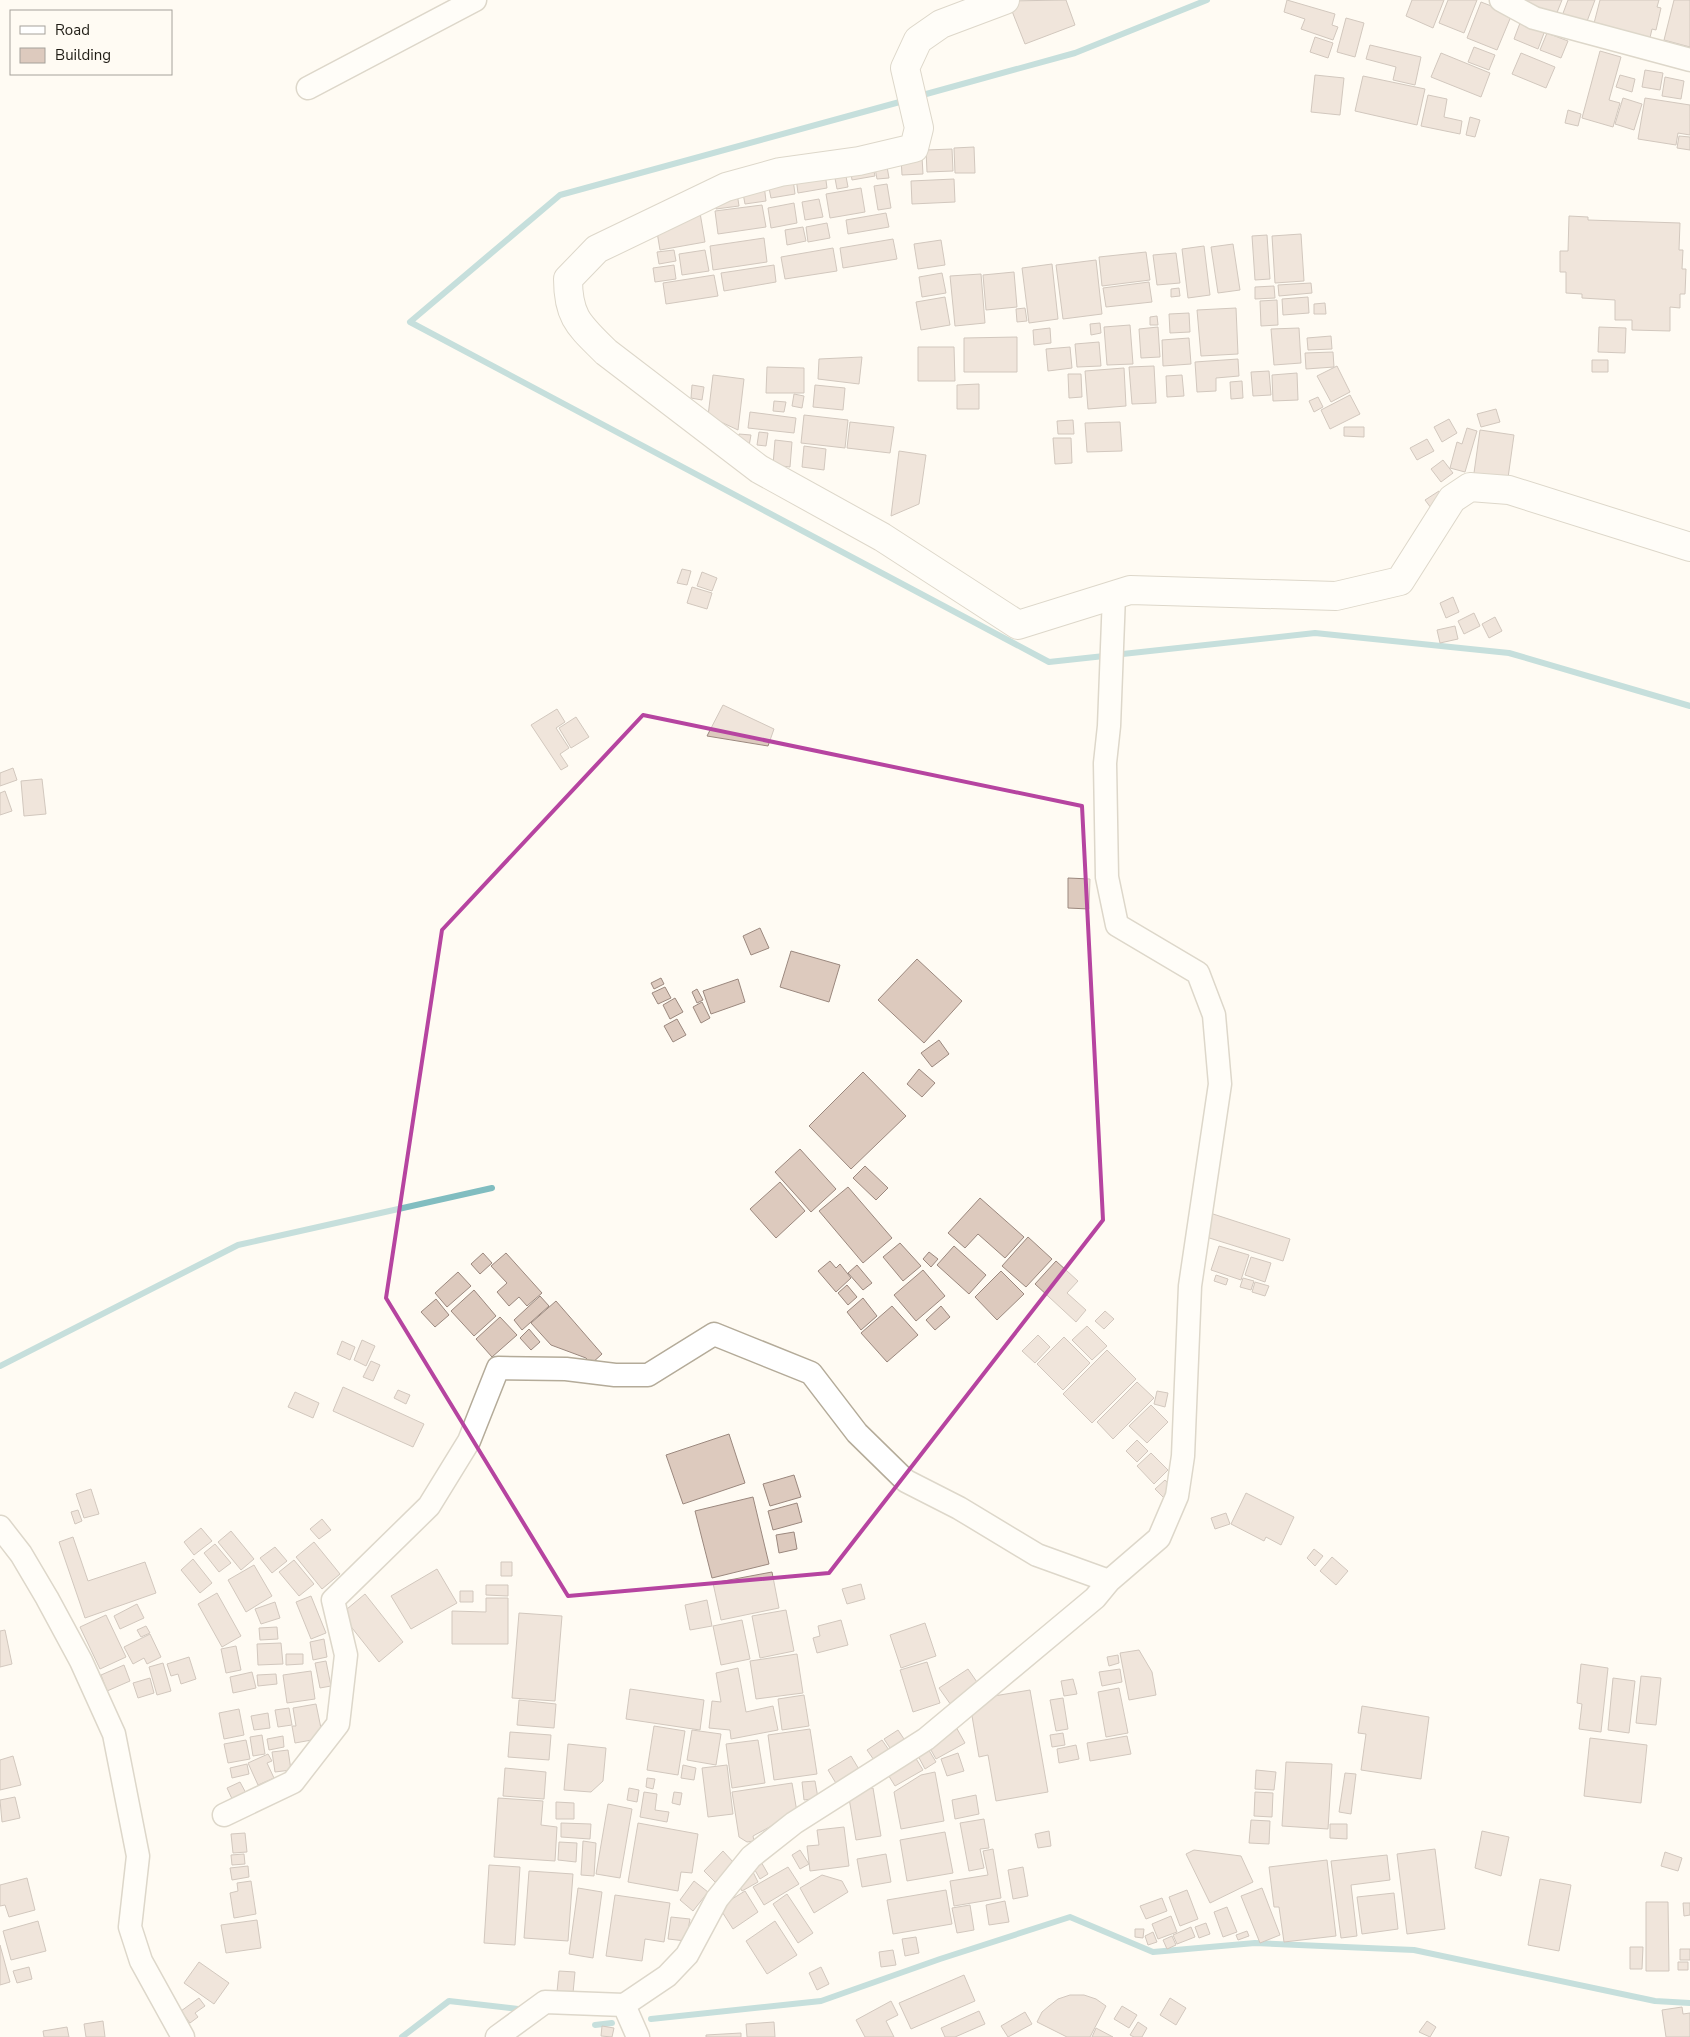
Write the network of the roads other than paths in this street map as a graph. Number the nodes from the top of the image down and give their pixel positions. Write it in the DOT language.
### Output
graph roads {
  1 [pos="475,0"];
  2 [pos="1005,0"];
  3 [pos="1501,0"];
  4 [pos="1690,60"];
  5 [pos="308,88"];
  6 [pos="1690,547"];
  7 [pos="1114,595"];
  8 [pos="0,1527"];
  9 [pos="1109,1581"];
  10 [pos="224,1815"];
  11 [pos="624,2005"];
  12 [pos="183,2037"];
  13 [pos="497,2037"];
  14 [pos="638,2037"];
  1 -- 5 [label="street"];
  2 -- 7 [label="street"];
  3 -- 4 [label="street"];
  6 -- 7 [label="street"];
  7 -- 9 [label="street"];
  8 -- 12 [label="street"];
  9 -- 10 [label="street"];
  9 -- 11 [label="street"];
  11 -- 13 [label="street"];
  11 -- 14 [label="street"];
}
